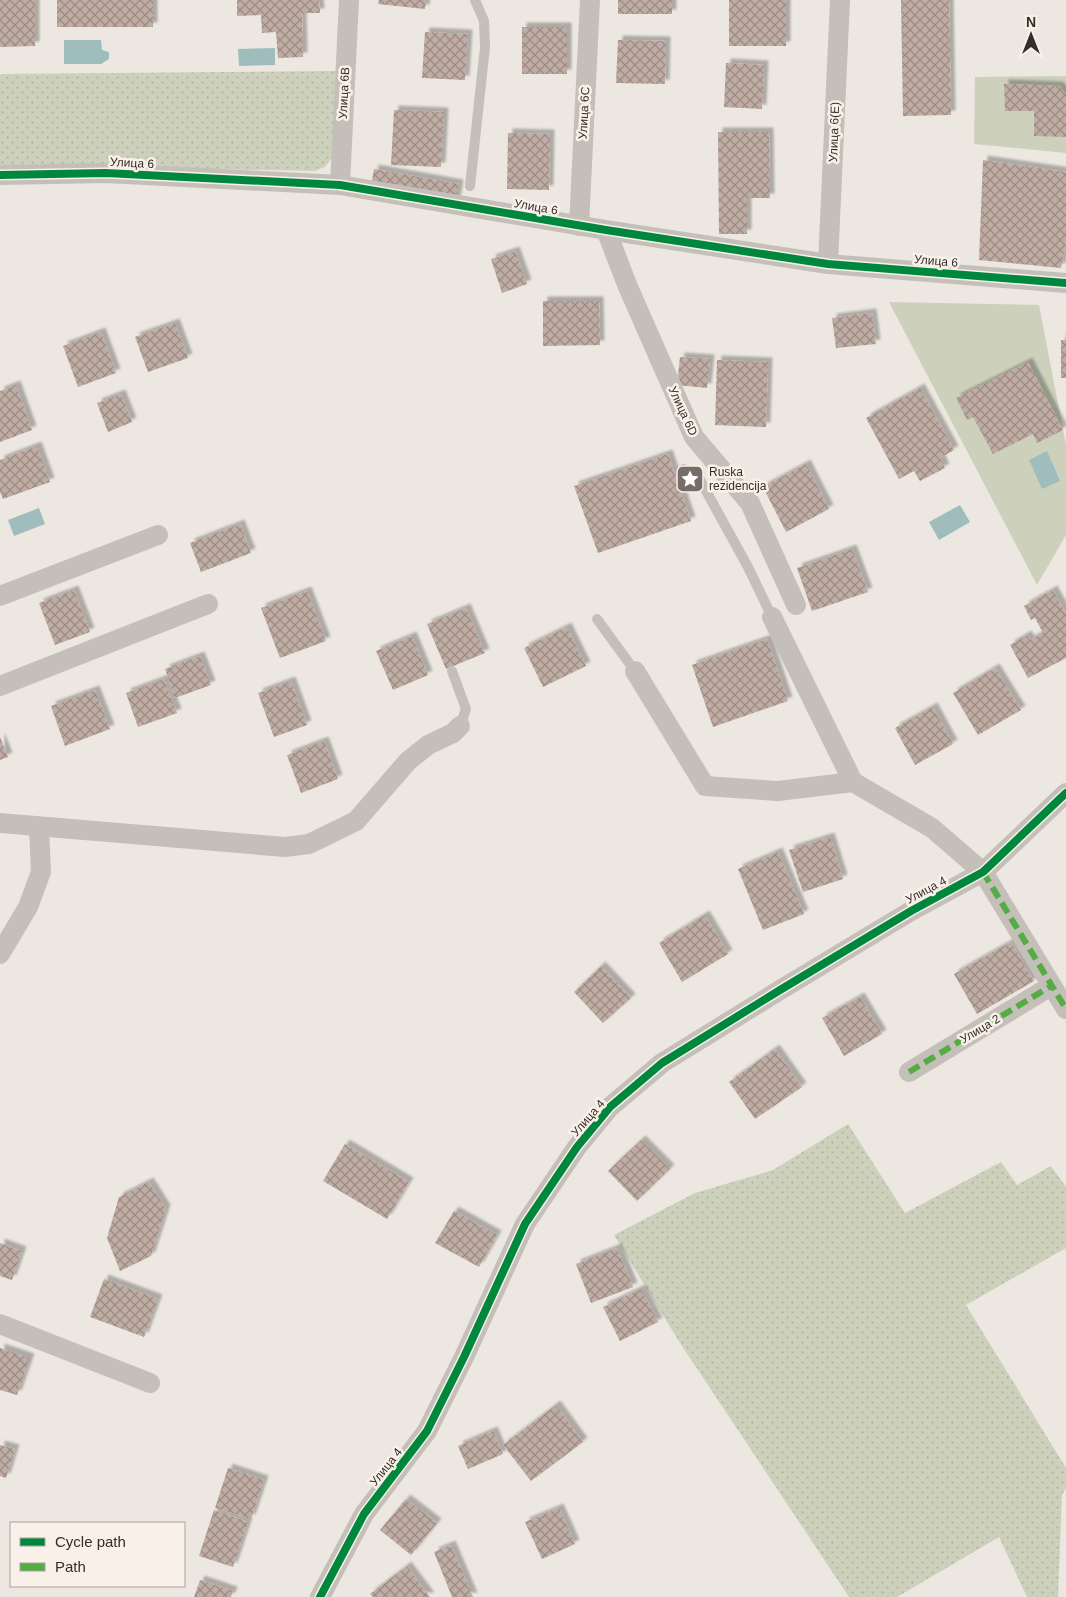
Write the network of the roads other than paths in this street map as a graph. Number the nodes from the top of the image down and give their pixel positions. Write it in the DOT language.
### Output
graph roads {
  1 [pos="349,0"];
  2 [pos="475,0"];
  3 [pos="590,0"];
  4 [pos="840,0"];
  5 [pos="0,175"];
  6 [pos="340,185"];
  7 [pos="470,186"];
  8 [pos="579,226"];
  9 [pos="606,230"];
  10 [pos="828,264"];
  11 [pos="1066,283"];
  12 [pos="684,469"];
  13 [pos="158,535"];
  14 [pos="0,596"];
  15 [pos="208,604"];
  16 [pos="796,605"];
  17 [pos="772,617"];
  18 [pos="597,619"];
  19 [pos="635,671"];
  20 [pos="452,672"];
  21 [pos="0,686"];
  22 [pos="460,726"];
  23 [pos="853,782"];
  24 [pos="1066,793"];
  25 [pos="0,824"];
  26 [pos="39,827"];
  27 [pos="983,872"];
  28 [pos="0,954"];
  29 [pos="1052,986"];
  30 [pos="1066,1010"];
  31 [pos="909,1072"];
  32 [pos="0,1324"];
  33 [pos="150,1383"];
  34 [pos="320,1597"];
  1 -- 6 [label="street, Улица 6B"];
  2 -- 7 [label="lane"];
  3 -- 8 [label="street, Улица 6C"];
  4 -- 10 [label="street, Улица 6(E)"];
  5 -- 6 [label="street, Улица 6"];
  6 -- 8 [label="street, Улица 6"];
  8 -- 9 [label="street, Улица 6"];
  9 -- 10 [label="street, Улица 6"];
  9 -- 16 [label="street, Улица 6D"];
  10 -- 11 [label="street, Улица 6"];
  12 -- 17 [label="lane"];
  13 -- 14 [label="street"];
  15 -- 21 [label="street"];
  17 -- 23 [label="street"];
  18 -- 19 [label="lane"];
  19 -- 23 [label="street"];
  20 -- 22 [label="lane"];
  22 -- 26 [label="street"];
  23 -- 27 [label="street"];
  24 -- 27 [label="street, Улица 4"];
  25 -- 26 [label="street"];
  26 -- 28 [label="street"];
  27 -- 29 [label="street"];
  27 -- 34 [label="street, Улица 4"];
  29 -- 30 [label="street"];
  29 -- 31 [label="street, Улица 2"];
  32 -- 33 [label="street"];
}
